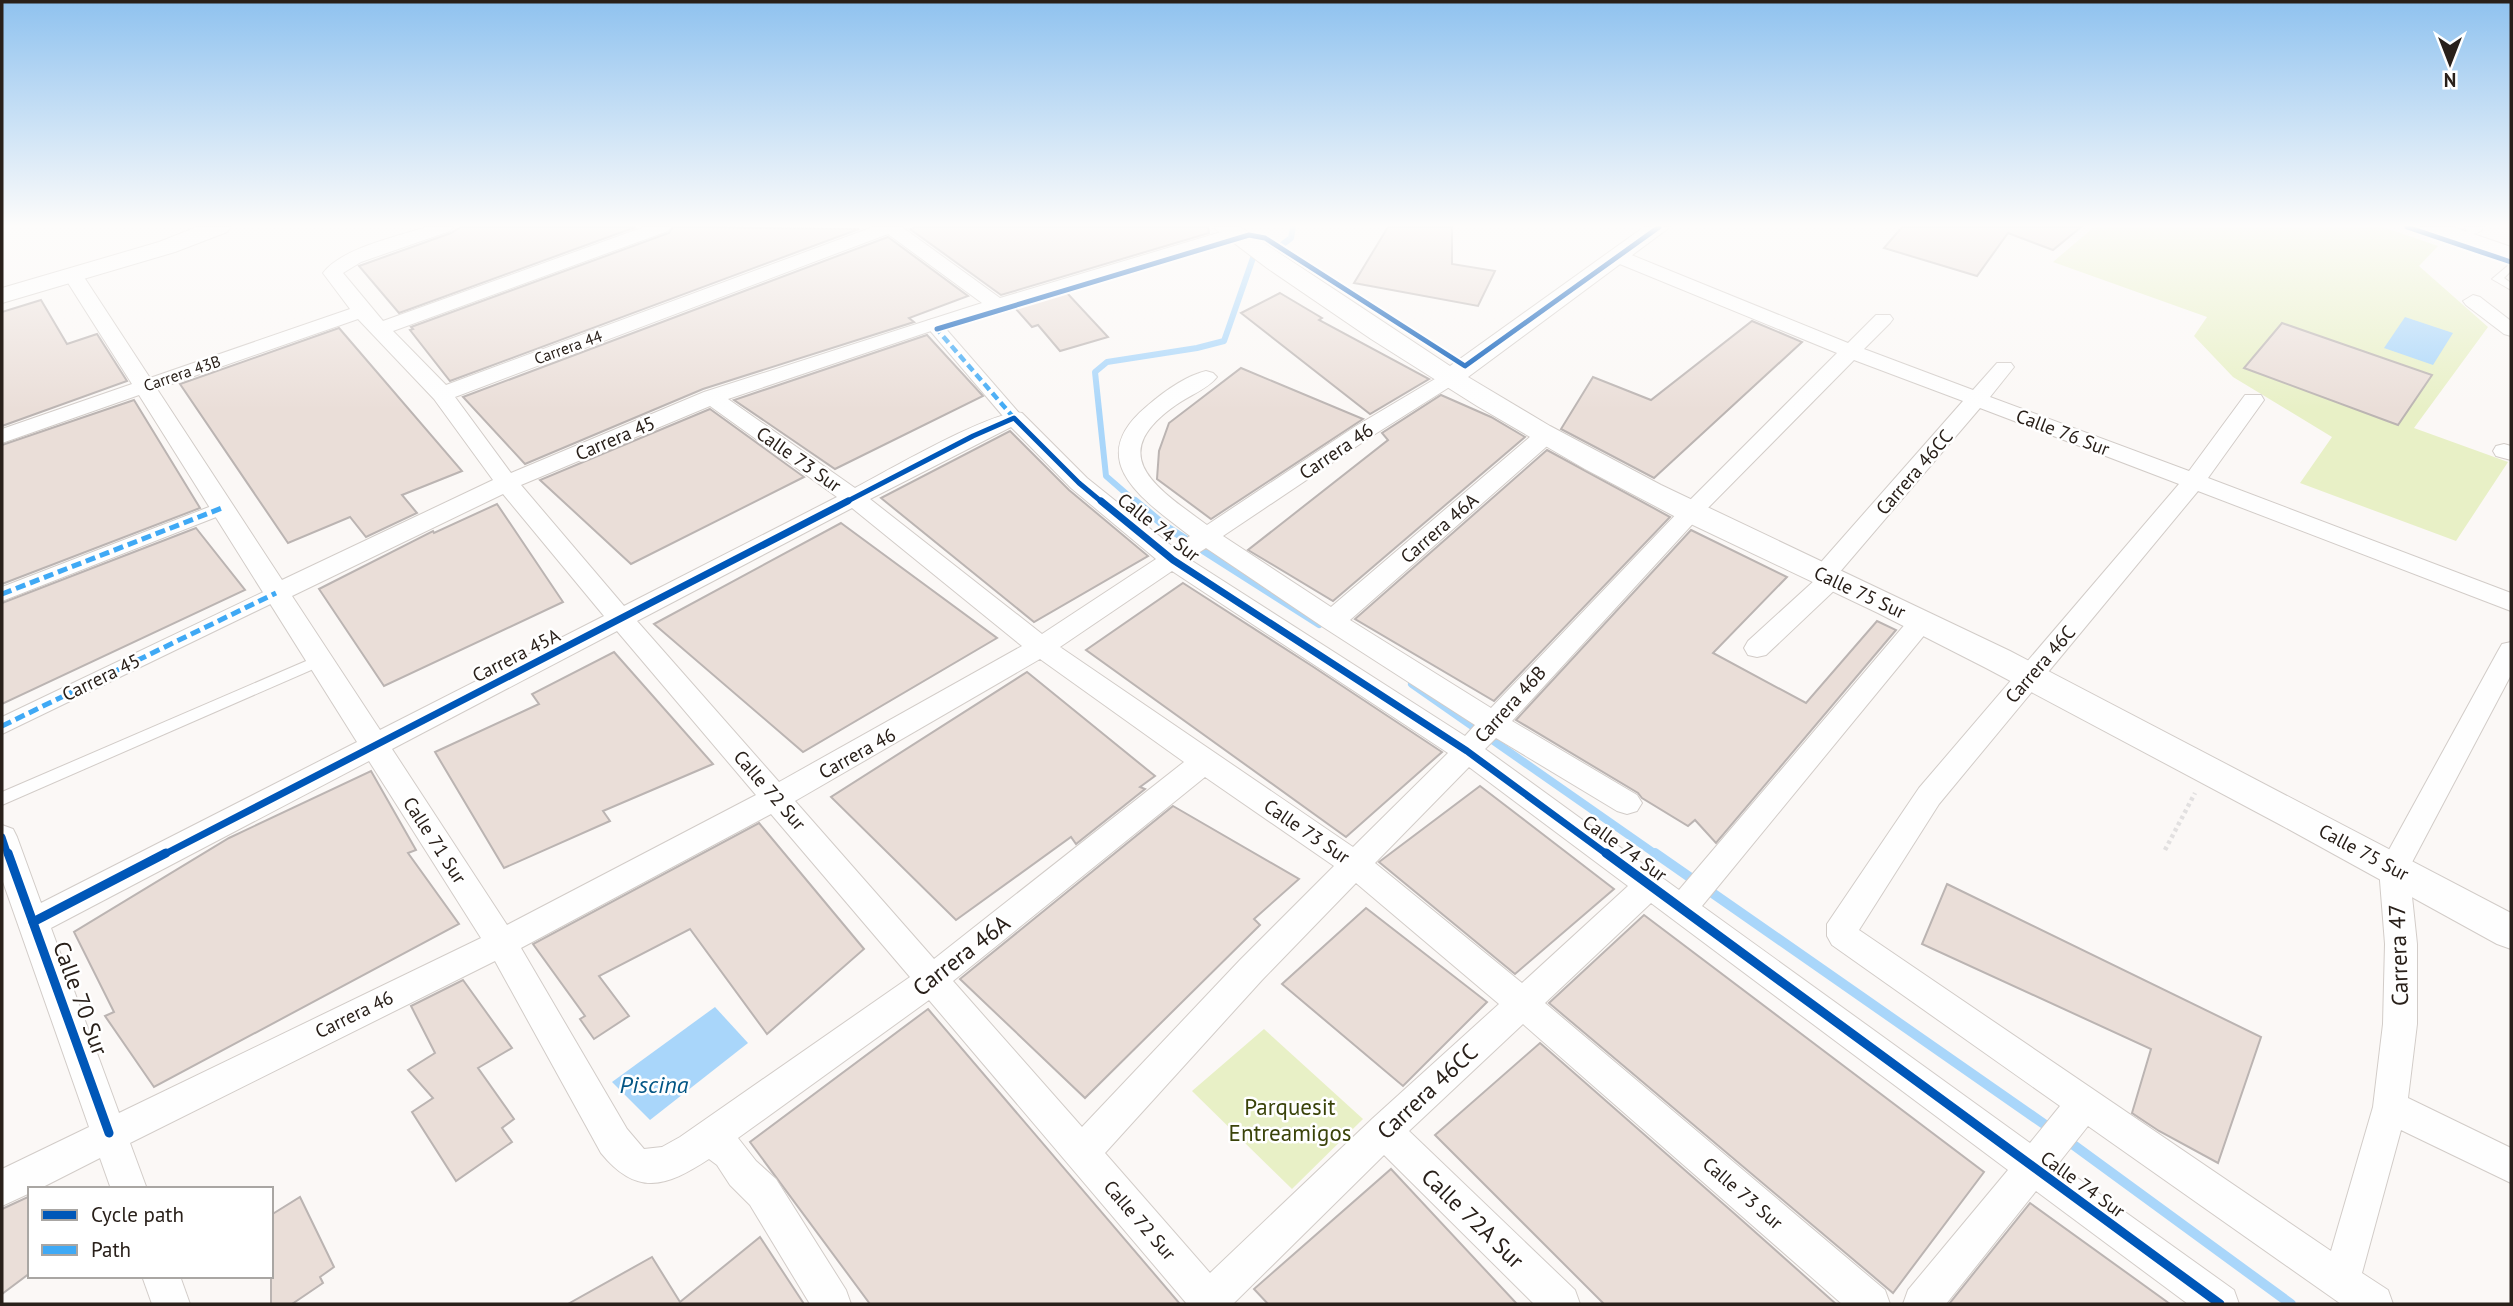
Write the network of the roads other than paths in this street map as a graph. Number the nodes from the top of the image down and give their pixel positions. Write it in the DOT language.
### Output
graph roads {
  1 [pos="29,288"];
  2 [pos="81,288"];
  3 [pos="344,288"];
  4 [pos="493,288"];
  5 [pos="727,288"];
  6 [pos="975,288"];
  7 [pos="1053,288"];
  8 [pos="1315,288"];
  9 [pos="1573,288"];
  10 [pos="1695,288"];
  11 [pos="2,296"];
  12 [pos="2473,301"];
  13 [pos="998,305"];
  14 [pos="362,311"];
  15 [pos="1882,318"];
  16 [pos="933,324"];
  17 [pos="379,329"];
  18 [pos="2511,330"];
  19 [pos="1850,351"];
  20 [pos="2004,368"];
  21 [pos="1206,377"];
  22 [pos="1452,377"];
  23 [pos="144,386"];
  24 [pos="442,394"];
  25 [pos="712,397"];
  26 [pos="1978,400"];
  27 [pos="2253,400"];
  28 [pos="1014,418"];
  29 [pos="1546,435"];
  30 [pos="2,436"];
  31 [pos="2194,481"];
  32 [pos="507,483"];
  33 [pos="854,498"];
  34 [pos="222,508"];
  35 [pos="1691,512"];
  36 [pos="1192,548"];
  37 [pos="1827,577"];
  38 [pos="276,593"];
  39 [pos="2,594"];
  40 [pos="2511,602"];
  41 [pos="620,618"];
  42 [pos="1332,621"];
  43 [pos="1922,621"];
  44 [pos="1041,647"];
  45 [pos="1757,648"];
  46 [pos="2511,651"];
  47 [pos="320,660"];
  48 [pos="2030,678"];
  49 [pos="2,726"];
  50 [pos="1480,737"];
  51 [pos="374,746"];
  52 [pos="1204,762"];
  53 [pos="777,797"];
  54 [pos="2,799"];
  55 [pos="1627,803"];
  56 [pos="2,838"];
  57 [pos="1355,864"];
  58 [pos="2394,867"];
  59 [pos="1649,886"];
  60 [pos="1688,901"];
  61 [pos="33,922"];
  62 [pos="2511,932"];
  63 [pos="501,943"];
  64 [pos="932,979"];
  65 [pos="1522,1003"];
  66 [pos="2390,1107"];
  67 [pos="2079,1110"];
  68 [pos="1384,1131"];
  69 [pos="109,1133"];
  70 [pos="709,1138"];
  71 [pos="1082,1153"];
  72 [pos="2041,1157"];
  73 [pos="2511,1166"];
  74 [pos="128,1187"];
  75 [pos="2,1188"];
  76 [pos="162,1278"];
  77 [pos="2341,1281"];
  78 [pos="1211,1303"];
  79 [pos="171,1304"];
  80 [pos="832,1304"];
  81 [pos="1561,1304"];
  82 [pos="1871,1304"];
  83 [pos="1922,1304"];
  84 [pos="2220,1304"];
  85 [pos="2374,1304"];
  1 -- 11 [label="street"];
  2 -- 23 [label="street, Calle 71 Sur"];
  3 -- 14 [label="street, Calle 72 Sur"];
  4 -- 17 [label="street"];
  5 -- 24 [label="street, Carrera 44"];
  6 -- 13 [label="street"];
  7 -- 13 [label="street, Carrera 45"];
  8 -- 22 [label="street, Calle 75 Sur"];
  9 -- 22 [label="street, Carrera 46"];
  10 -- 19 [label="street, Calle 76 Sur"];
  12 -- 18 [label="street"];
  13 -- 16 [label="street, Carrera 45"];
  14 -- 17 [label="street, Calle 72 Sur"];
  14 -- 23 [label="street, Carrera 43B"];
  15 -- 19 [label="street, Carrera 46B"];
  16 -- 25 [label="street, Carrera 45"];
  16 -- 28 [label="street, Calle 74 Sur"];
  17 -- 24 [label="street, Calle 72 Sur"];
  19 -- 26 [label="street, Calle 76 Sur"];
  19 -- 35 [label="street, Carrera 46B"];
  20 -- 26 [label="street, Carrera 46CC"];
  21 -- 36 [label="street, Calle 74 Sur"];
  22 -- 29 [label="street, Calle 75 Sur"];
  22 -- 36 [label="street, Carrera 46"];
  23 -- 30 [label="street, Carrera 43B"];
  23 -- 34 [label="street, Calle 71 Sur"];
  24 -- 32 [label="street, Calle 72 Sur"];
  25 -- 32 [label="street, Carrera 45"];
  25 -- 33 [label="street, Calle 73 Sur"];
  26 -- 31 [label="street, Calle 76 Sur"];
  26 -- 37 [label="street, Carrera 46CC"];
  27 -- 31 [label="street, Carrera 46C"];
  28 -- 33 [label="street, Carrera 45A"];
  28 -- 36 [label="street, Calle 74 Sur"];
  29 -- 35 [label="street, Calle 75 Sur"];
  29 -- 42 [label="street, Carrera 46A"];
  31 -- 40 [label="street, Calle 76 Sur"];
  31 -- 48 [label="street, Carrera 46C"];
  32 -- 38 [label="street, Carrera 45"];
  32 -- 41 [label="street, Calle 72 Sur"];
  33 -- 41 [label="street, Carrera 45A"];
  33 -- 44 [label="street, Calle 73 Sur"];
  34 -- 38 [label="street, Calle 71 Sur"];
  34 -- 39 [label="street"];
  35 -- 37 [label="street, Calle 75 Sur"];
  35 -- 50 [label="street, Carrera 46B"];
  36 -- 42 [label="street, Calle 74 Sur"];
  36 -- 44 [label="street, Carrera 46"];
  36 -- 50 [label="street, Calle 74 Sur"];
  37 -- 43 [label="street, Calle 75 Sur"];
  37 -- 45 [label="street, Carrera 46CC"];
  38 -- 47 [label="street, Calle 71 Sur"];
  38 -- 49 [label="street, Carrera 45"];
  41 -- 51 [label="street, Carrera 45A"];
  41 -- 53 [label="street, Calle 72 Sur"];
  42 -- 50 [label="street, Calle 74 Sur"];
  43 -- 48 [label="street, Calle 75 Sur"];
  43 -- 60 [label="street"];
  44 -- 52 [label="street, Calle 73 Sur"];
  44 -- 53 [label="street, Carrera 46"];
  46 -- 58 [label="street"];
  47 -- 51 [label="street, Calle 71 Sur"];
  47 -- 54 [label="lane"];
  48 -- 58 [label="street, Calle 75 Sur"];
  48 -- 67 [label="street, Carrera 46C"];
  50 -- 55 [label="street, Calle 74 Sur"];
  50 -- 57 [label="street, Carrera 46B"];
  50 -- 59 [label="street, Calle 74 Sur"];
  51 -- 61 [label="street, Carrera 45A"];
  51 -- 63 [label="street, Calle 71 Sur"];
  52 -- 57 [label="street, Calle 73 Sur"];
  52 -- 64 [label="street, Carrera 46A"];
  53 -- 63 [label="street, Carrera 46"];
  53 -- 64 [label="street, Calle 72 Sur"];
  56 -- 61 [label="street, Calle 70 Sur"];
  57 -- 65 [label="street, Calle 73 Sur"];
  57 -- 71 [label="street, Carrera 46B"];
  58 -- 62 [label="street, Calle 75 Sur"];
  58 -- 66 [label="street, Carrera 47"];
  59 -- 60 [label="street, Calle 74 Sur"];
  59 -- 65 [label="street, Carrera 46CC"];
  60 -- 72 [label="street, Calle 74 Sur"];
  61 -- 69 [label="street, Calle 70 Sur"];
  63 -- 69 [label="street, Carrera 46"];
  63 -- 70 [label="street, Calle 71 Sur"];
  64 -- 70 [label="street, Carrera 46A"];
  64 -- 71 [label="street, Calle 72 Sur"];
  65 -- 68 [label="street, Carrera 46CC"];
  65 -- 82 [label="street, Calle 73 Sur"];
  66 -- 73 [label="street"];
  66 -- 77 [label="street, Carrera 47"];
  67 -- 72 [label="street"];
  67 -- 77 [label="street"];
  68 -- 78 [label="street, Carrera 46CC"];
  68 -- 81 [label="street, Calle 72A Sur"];
  69 -- 74 [label="street, Calle 70 Sur"];
  69 -- 75 [label="street, Carrera 46"];
  70 -- 80 [label="street"];
  71 -- 78 [label="street, Calle 72 Sur"];
  72 -- 83 [label="street"];
  72 -- 84 [label="street, Calle 74 Sur"];
  76 -- 79 [label="street"];
  77 -- 85 [label="street"];
}
